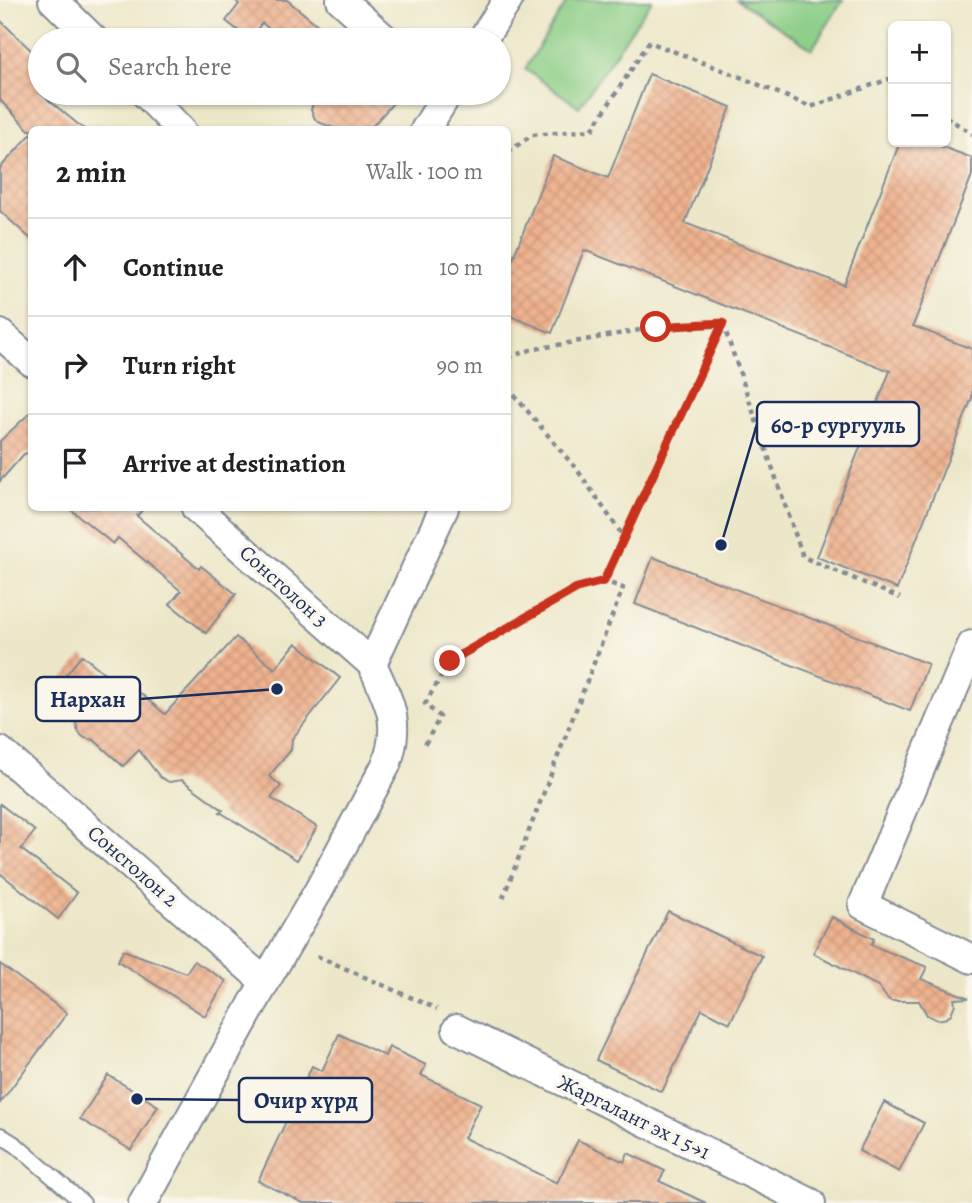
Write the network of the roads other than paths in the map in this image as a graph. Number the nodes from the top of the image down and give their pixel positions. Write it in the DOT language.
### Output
graph roads {
  1 [pos="53,0"];
  2 [pos="341,0"];
  3 [pos="508,0"];
  4 [pos="82,28"];
  5 [pos="372,28"];
  6 [pos="490,28"];
  7 [pos="157,105"];
  8 [pos="440,105"];
  9 [pos="177,126"];
  10 [pos="427,126"];
  11 [pos="0,334"];
  12 [pos="28,358"];
  13 [pos="199,511"];
  14 [pos="443,511"];
  15 [pos="972,645"];
  16 [pos="372,664"];
  17 [pos="0,751"];
  18 [pos="972,959"];
  19 [pos="265,982"];
  20 [pos="452,1021"];
  21 [pos="0,1135"];
  22 [pos="83,1203"];
  23 [pos="143,1203"];
  24 [pos="811,1203"];
  1 -- 4 [label="street"];
  2 -- 5 [label="street"];
  3 -- 6 [label="street"];
  7 -- 9 [label="street"];
  8 -- 10 [label="street"];
  11 -- 12 [label="street"];
  13 -- 16 [label="street, Сонсголон 3"];
  14 -- 16 [label="street"];
  15 -- 18 [label="street"];
  16 -- 19 [label="street"];
  17 -- 19 [label="street, Сонсголон 2"];
  19 -- 23 [label="street"];
  20 -- 24 [label="street, Жаргалант эх 1 5→1"];
  21 -- 22 [label="lane"];
}
